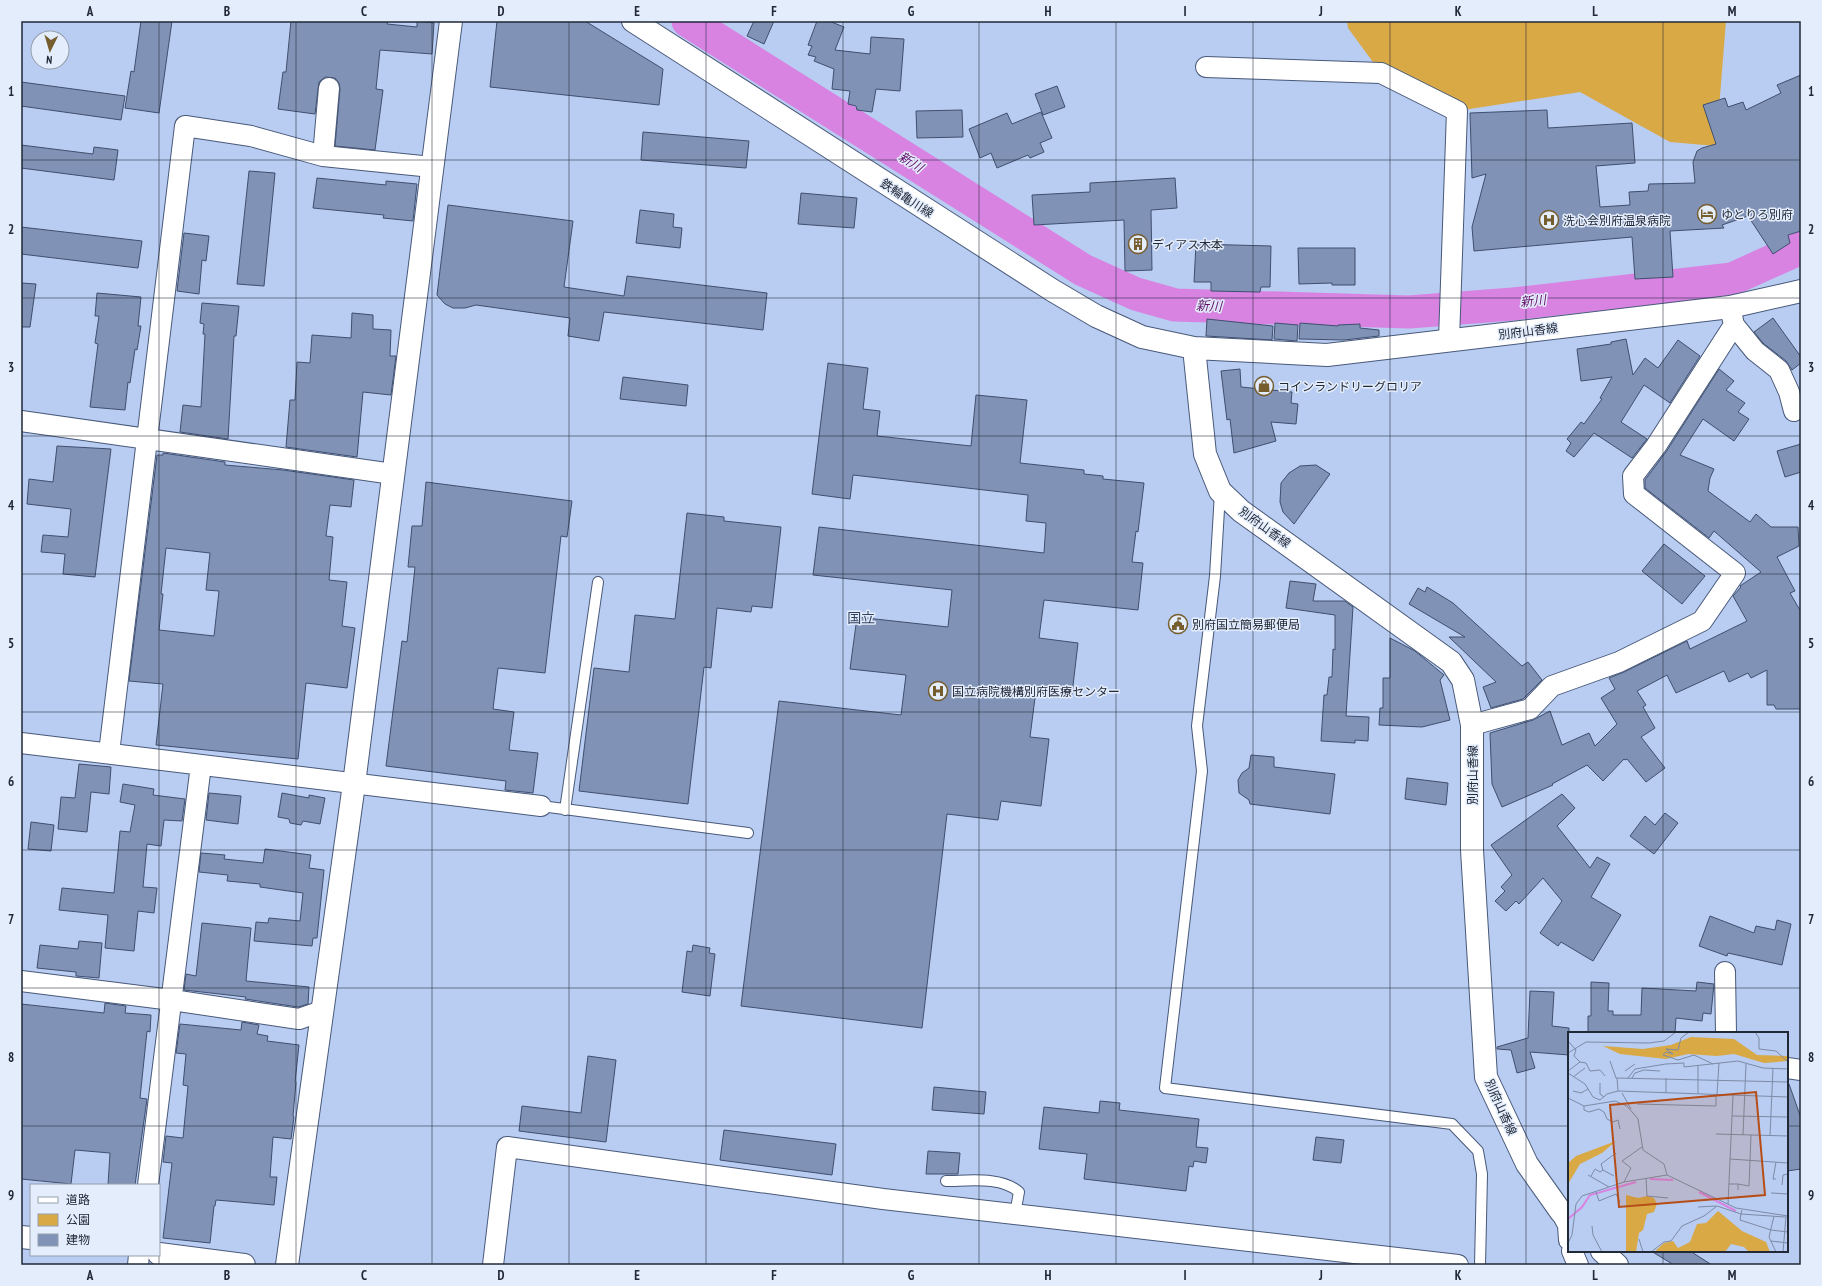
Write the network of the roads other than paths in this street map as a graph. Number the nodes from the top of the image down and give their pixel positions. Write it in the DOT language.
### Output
graph roads {
  1 [pos="451,21"];
  2 [pos="634,21"];
  3 [pos="1206,67"];
  4 [pos="329,88"];
  5 [pos="323,156"];
  6 [pos="432,167"];
  7 [pos="1801,291"];
  8 [pos="1732,316"];
  9 [pos="1449,340"];
  10 [pos="1194,348"];
  11 [pos="1794,411"];
  12 [pos="21,421"];
  13 [pos="147,439"];
  14 [pos="393,474"];
  15 [pos="1220,491"];
  16 [pos="598,582"];
  17 [pos="1472,725"];
  18 [pos="21,743"];
  19 [pos="109,753"];
  20 [pos="202,765"];
  21 [pos="354,784"];
  22 [pos="541,806"];
  23 [pos="565,810"];
  24 [pos="748,834"];
  25 [pos="1725,972"];
  26 [pos="21,981"];
  27 [pos="172,1000"];
  28 [pos="322,1011"];
  29 [pos="1726,1032"];
  30 [pos="1788,1068"];
  31 [pos="1801,1070"];
  32 [pos="946,1181"];
  33 [pos="148,1184"];
  34 [pos="1015,1214"];
  35 [pos="1565,1216"];
  36 [pos="1572,1252"];
  37 [pos="1603,1252"];
  38 [pos="160,1254"];
  39 [pos="1387,1261"];
  40 [pos="244,1265"];
  41 [pos="287,1265"];
  42 [pos="493,1265"];
  43 [pos="1458,1265"];
  44 [pos="1480,1265"];
  45 [pos="1578,1265"];
  46 [pos="1617,1265"];
  1 -- 6 [label="main road"];
  2 -- 10 [label="main road, 鉄輪亀川線"];
  3 -- 9 [label="street"];
  4 -- 5 [label="street"];
  5 -- 6 [label="street"];
  5 -- 13 [label="street"];
  6 -- 14 [label="main road"];
  7 -- 8 [label="main road, 別府山香線"];
  8 -- 9 [label="main road, 別府山香線"];
  8 -- 11 [label="street"];
  8 -- 17 [label="street"];
  9 -- 10 [label="main road, 別府山香線"];
  10 -- 15 [label="main road, 別府山香線"];
  12 -- 13 [label="street"];
  13 -- 14 [label="street"];
  13 -- 19 [label="street"];
  14 -- 21 [label="main road"];
  15 -- 17 [label="main road, 別府山香線"];
  15 -- 44 [label="lane"];
  16 -- 23 [label="lane"];
  17 -- 35 [label="main road, 別府山香線"];
  18 -- 19 [label="street"];
  19 -- 20 [label="street"];
  20 -- 21 [label="street"];
  20 -- 27 [label="street"];
  21 -- 22 [label="street"];
  21 -- 28 [label="main road"];
  22 -- 23 [label="lane"];
  23 -- 24 [label="lane"];
  25 -- 29 [label="street"];
  26 -- 27 [label="street"];
  27 -- 28 [label="street"];
  27 -- 33 [label="street"];
  28 -- 41 [label="main road"];
  30 -- 31 [label="street"];
  32 -- 34 [label="lane"];
  34 -- 39 [label="street"];
  34 -- 42 [label="street"];
  36 -- 45 [label="street"];
  37 -- 46 [label="main road"];
  38 -- 40 [label="main road"];
  39 -- 43 [label="street"];
}
